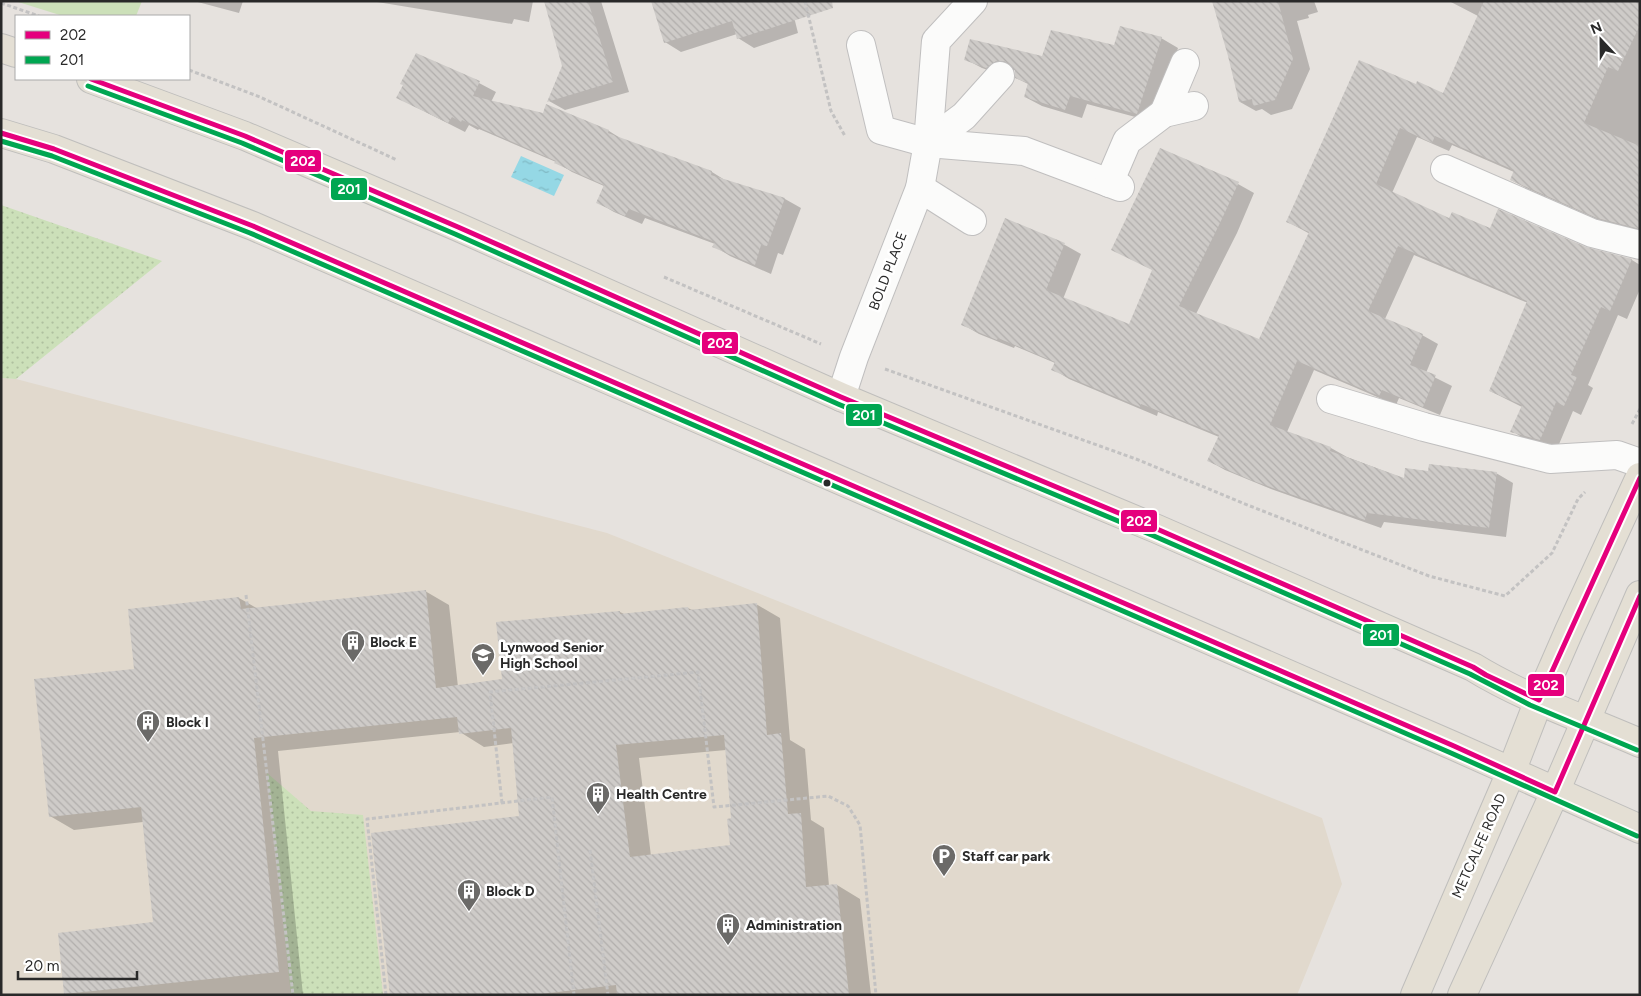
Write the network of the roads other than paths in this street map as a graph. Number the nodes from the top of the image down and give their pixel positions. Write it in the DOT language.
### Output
graph roads {
  1 [pos="973,1"];
  2 [pos="861,45"];
  3 [pos="1,48"];
  4 [pos="15,53"];
  5 [pos="1185,63"];
  6 [pos="1000,76"];
  7 [pos="94,80"];
  8 [pos="1194,106"];
  9 [pos="1164,113"];
  10 [pos="1,132"];
  11 [pos="928,143"];
  12 [pos="1445,169"];
  13 [pos="920,188"];
  14 [pos="972,221"];
  15 [pos="1640,245"];
  16 [pos="841,397"];
  17 [pos="1331,399"];
  18 [pos="1629,459"];
  19 [pos="1640,477"];
  20 [pos="1640,595"];
  21 [pos="1539,700"];
  22 [pos="1586,720"];
  23 [pos="1640,743"];
  24 [pos="1511,772"];
  25 [pos="1555,792"];
  26 [pos="1640,829"];
  27 [pos="1415,995"];
  28 [pos="1462,995"];
  1 -- 11 [label="street, BOLD PLACE"];
  2 -- 11 [label="street"];
  3 -- 4 [label="main road"];
  5 -- 9 [label="street"];
  6 -- 11 [label="street"];
  7 -- 16 [label="main road"];
  8 -- 9 [label="street"];
  9 -- 11 [label="street"];
  10 -- 24 [label="main road"];
  11 -- 13 [label="street, BOLD PLACE"];
  12 -- 15 [label="street"];
  13 -- 14 [label="street"];
  13 -- 16 [label="street, BOLD PLACE"];
  16 -- 21 [label="main road"];
  17 -- 18 [label="street"];
  19 -- 21 [label="main road, METCALFE ROAD"];
  20 -- 22 [label="main road"];
  21 -- 22 [label="main road"];
  21 -- 24 [label="main road, METCALFE ROAD"];
  22 -- 23 [label="main road"];
  22 -- 25 [label="main road"];
  24 -- 25 [label="main road"];
  24 -- 27 [label="main road, METCALFE ROAD"];
  25 -- 26 [label="main road"];
  25 -- 28 [label="main road"];
}
